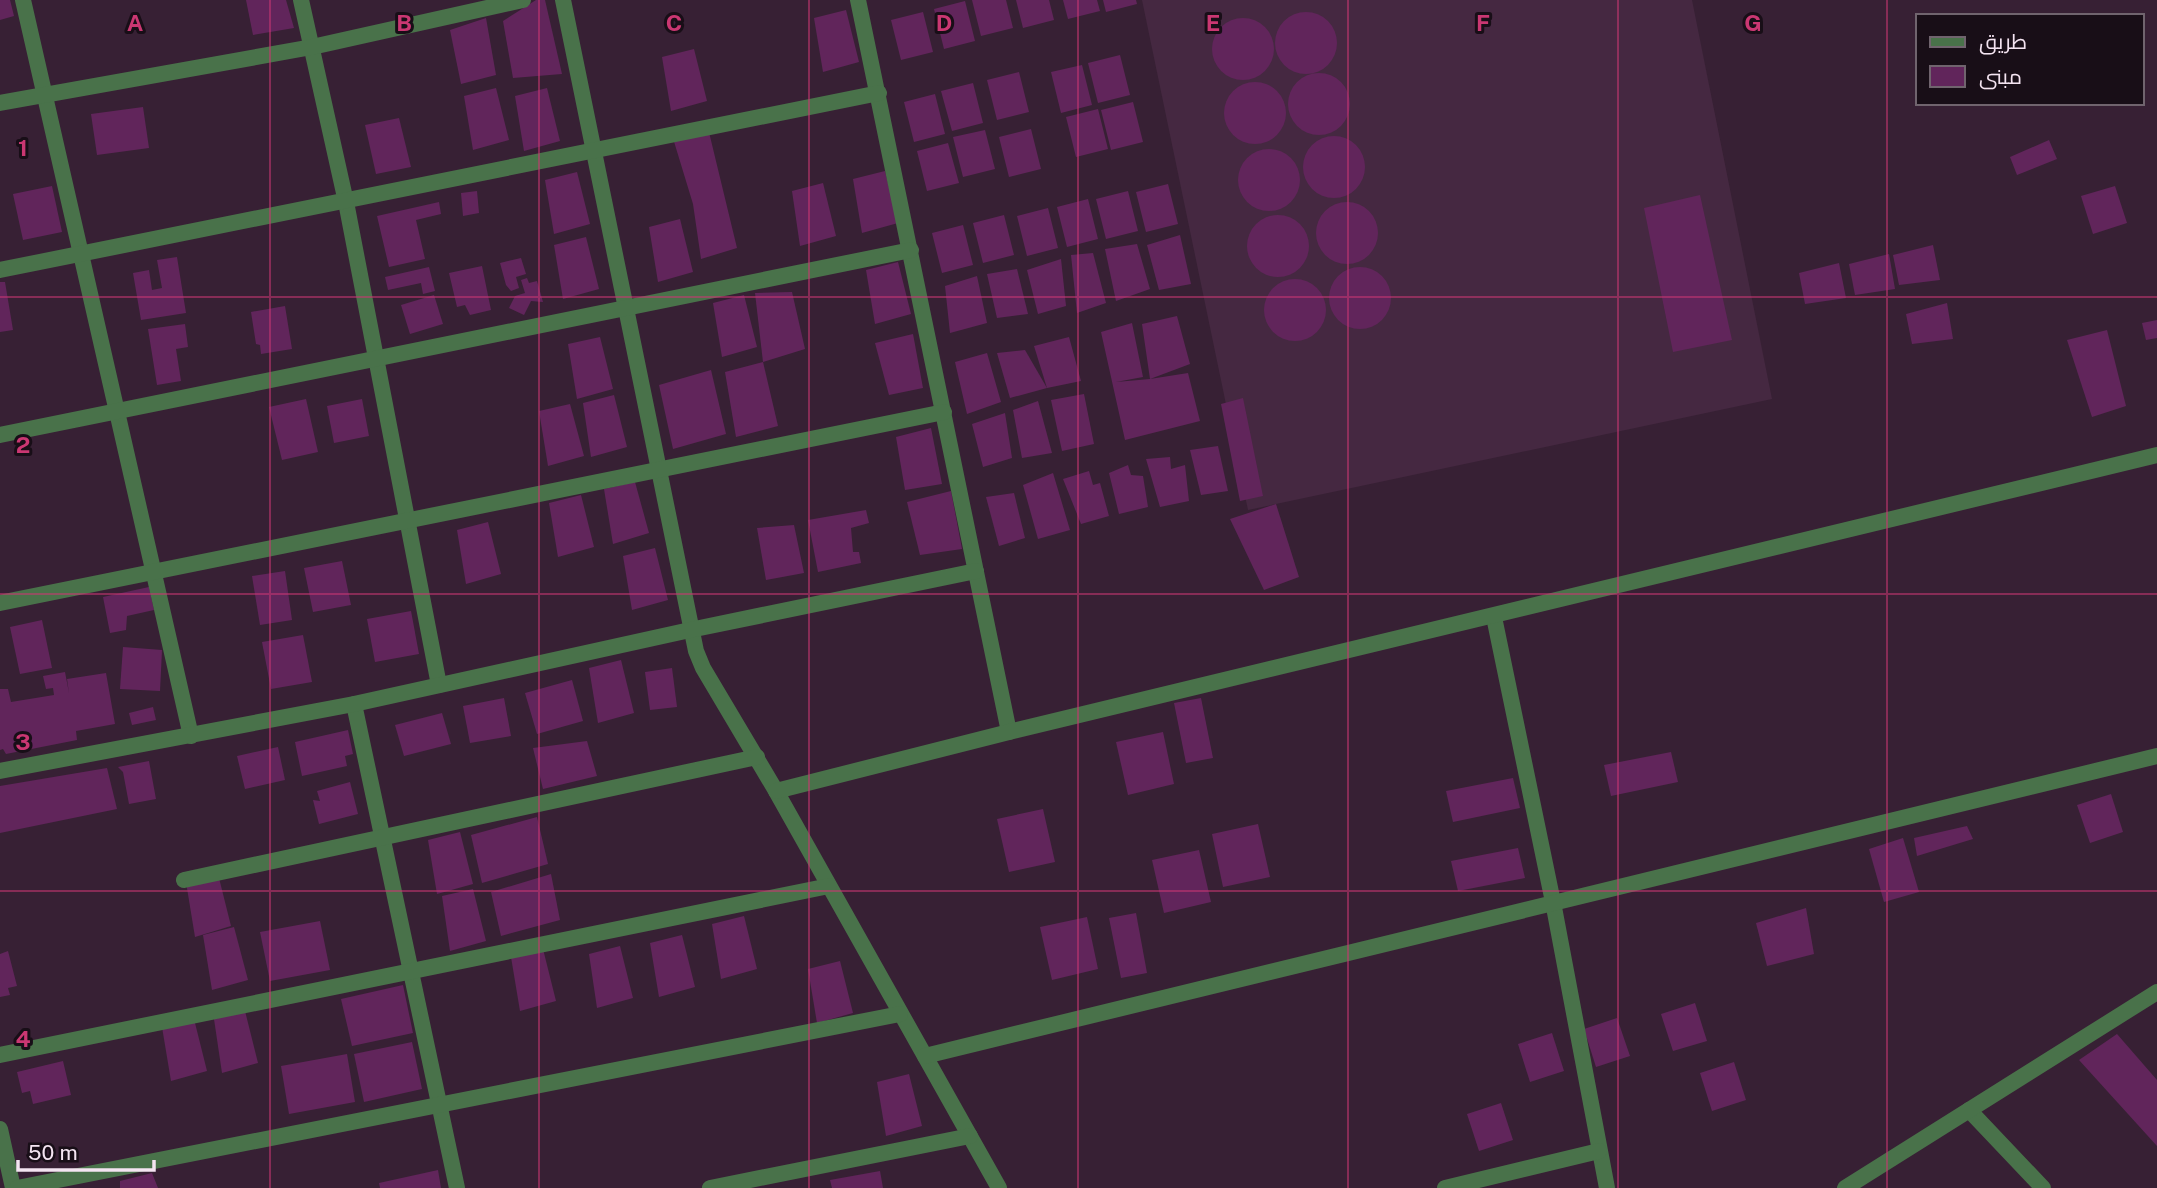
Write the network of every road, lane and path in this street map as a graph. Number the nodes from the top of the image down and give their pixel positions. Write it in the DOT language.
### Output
graph roads {
  1 [pos="23,0"];
  2 [pos="302,0"];
  3 [pos="523,0"];
  4 [pos="563,0"];
  5 [pos="858,0"];
  6 [pos="312,47"];
  7 [pos="879,93"];
  8 [pos="45,94"];
  9 [pos="0,103"];
  10 [pos="594,150"];
  11 [pos="346,202"];
  12 [pos="911,250"];
  13 [pos="82,253"];
  14 [pos="0,270"];
  15 [pos="625,308"];
  16 [pos="376,359"];
  17 [pos="118,411"];
  18 [pos="944,412"];
  19 [pos="0,435"];
  20 [pos="2157,456"];
  21 [pos="658,470"];
  22 [pos="407,520"];
  23 [pos="976,571"];
  24 [pos="155,572"];
  25 [pos="0,603"];
  26 [pos="1494,617"];
  27 [pos="690,630"];
  28 [pos="439,685"];
  29 [pos="354,704"];
  30 [pos="1009,732"];
  31 [pos="191,736"];
  32 [pos="2157,756"];
  33 [pos="757,757"];
  34 [pos="0,771"];
  35 [pos="776,791"];
  36 [pos="383,838"];
  37 [pos="184,880"];
  38 [pos="829,886"];
  39 [pos="1553,902"];
  40 [pos="411,972"];
  41 [pos="2157,992"];
  42 [pos="900,1014"];
  43 [pos="0,1055"];
  44 [pos="925,1056"];
  45 [pos="440,1105"];
  46 [pos="1969,1111"];
  47 [pos="0,1129"];
  48 [pos="970,1136"];
  49 [pos="1599,1151"];
  50 [pos="15,1188"];
  51 [pos="457,1188"];
  52 [pos="710,1188"];
  53 [pos="999,1188"];
  54 [pos="1446,1188"];
  55 [pos="1607,1188"];
  56 [pos="1845,1188"];
  57 [pos="2043,1188"];
  1 -- 8 [label="street"];
  2 -- 6 [label="street"];
  3 -- 6 [label="street"];
  4 -- 10 [label="street"];
  5 -- 7 [label="street"];
  6 -- 8 [label="street"];
  6 -- 11 [label="street"];
  7 -- 10 [label="street"];
  7 -- 12 [label="street"];
  8 -- 9 [label="street"];
  8 -- 13 [label="street"];
  10 -- 11 [label="street"];
  10 -- 15 [label="street"];
  11 -- 13 [label="street"];
  11 -- 16 [label="street"];
  12 -- 15 [label="street"];
  12 -- 18 [label="street"];
  13 -- 14 [label="street"];
  13 -- 17 [label="street"];
  15 -- 16 [label="street"];
  15 -- 21 [label="street"];
  16 -- 17 [label="street"];
  16 -- 22 [label="street"];
  17 -- 19 [label="street"];
  17 -- 24 [label="street"];
  18 -- 21 [label="street"];
  18 -- 23 [label="street"];
  20 -- 26 [label="street"];
  21 -- 22 [label="street"];
  21 -- 27 [label="street"];
  22 -- 24 [label="street"];
  22 -- 28 [label="street"];
  23 -- 27 [label="street"];
  23 -- 30 [label="street"];
  24 -- 25 [label="street"];
  24 -- 31 [label="street"];
  26 -- 30 [label="street"];
  26 -- 39 [label="street"];
  27 -- 28 [label="street"];
  27 -- 33 [label="street"];
  28 -- 29 [label="street"];
  29 -- 31 [label="street"];
  29 -- 36 [label="street"];
  30 -- 35 [label="street"];
  31 -- 34 [label="street"];
  32 -- 39 [label="street"];
  33 -- 35 [label="street"];
  33 -- 36 [label="street"];
  35 -- 38 [label="street"];
  36 -- 37 [label="street"];
  36 -- 40 [label="street"];
  38 -- 40 [label="street"];
  38 -- 42 [label="street"];
  39 -- 44 [label="street"];
  39 -- 49 [label="street"];
  40 -- 43 [label="street"];
  40 -- 45 [label="street"];
  41 -- 46 [label="street"];
  42 -- 44 [label="street"];
  42 -- 45 [label="street"];
  44 -- 48 [label="street"];
  45 -- 50 [label="street"];
  45 -- 51 [label="street"];
  46 -- 56 [label="street"];
  46 -- 57 [label="street"];
  47 -- 50 [label="street"];
  48 -- 52 [label="street"];
  48 -- 53 [label="street"];
  49 -- 54 [label="street"];
  49 -- 55 [label="street"];
}
